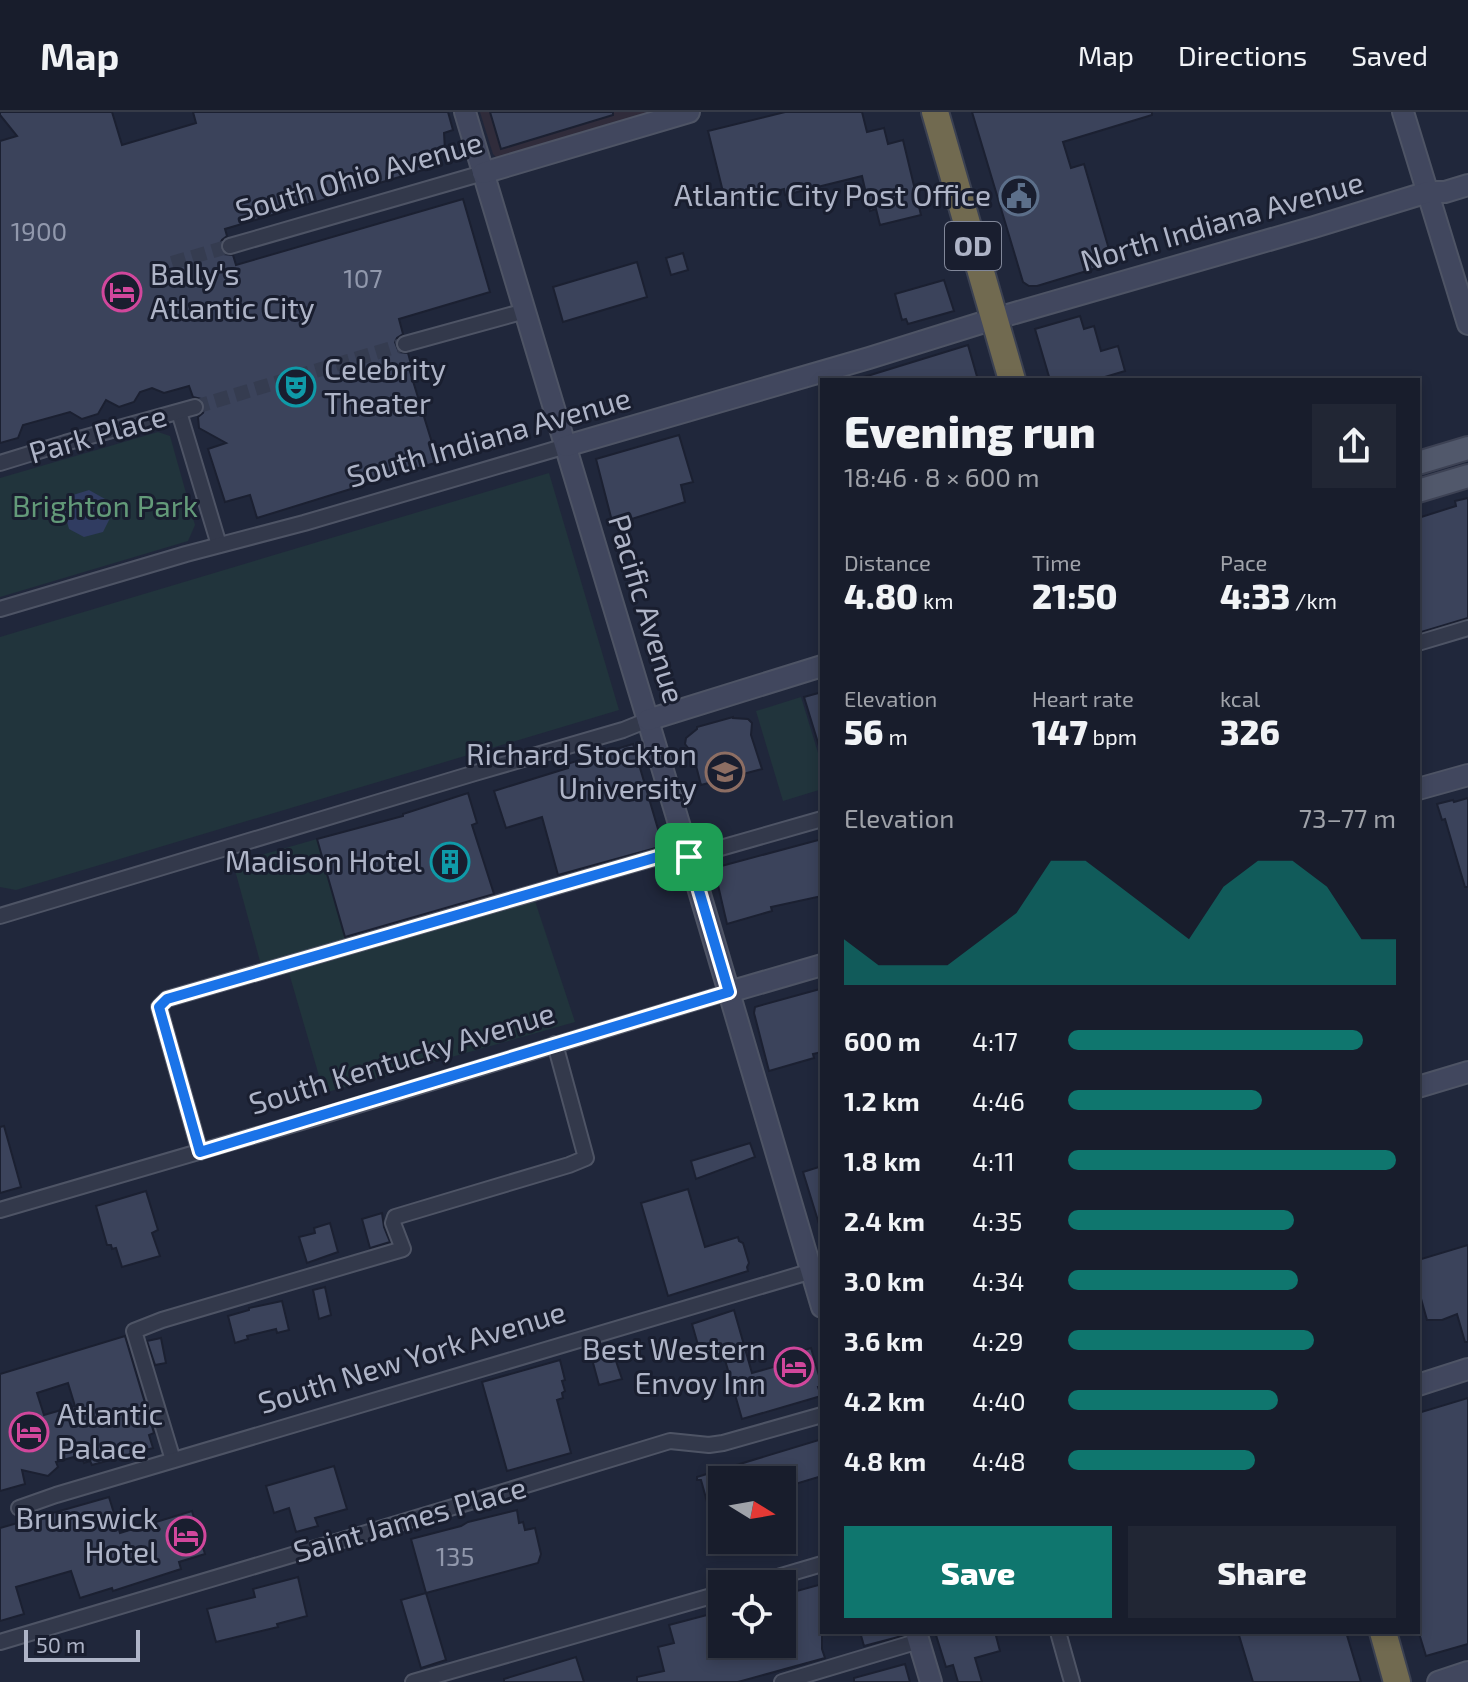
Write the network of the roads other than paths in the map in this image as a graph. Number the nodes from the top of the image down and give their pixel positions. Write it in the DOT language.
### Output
graph roads {
  1 [pos="465,112"];
  2 [pos="689,112"];
  3 [pos="935,112"];
  4 [pos="1403,112"];
  5 [pos="483,173"];
  6 [pos="1468,185"];
  7 [pos="1428,192"];
  8 [pos="230,246"];
  9 [pos="525,311"];
  10 [pos="994,319"];
  11 [pos="1468,324"];
  12 [pos="405,344"];
  13 [pos="1011,378"];
  14 [pos="195,407"];
  15 [pos="179,412"];
  16 [pos="566,446"];
  17 [pos="1468,448"];
  18 [pos="1420,462"];
  19 [pos="0,463"];
  20 [pos="1468,476"];
  21 [pos="1420,490"];
  22 [pos="219,545"];
  23 [pos="0,609"];
  24 [pos="1468,628"];
  25 [pos="1420,642"];
  26 [pos="820,667"];
  27 [pos="648,720"];
  28 [pos="1468,775"];
  29 [pos="1420,788"];
  30 [pos="820,820"];
  31 [pos="689,857"];
  32 [pos="0,916"];
  33 [pos="820,966"];
  34 [pos="729,992"];
  35 [pos="555,1044"];
  36 [pos="1468,1072"];
  37 [pos="1420,1086"];
  38 [pos="200,1152"];
  39 [pos="0,1210"];
  40 [pos="817,1269"];
  41 [pos="820,1292"];
  42 [pos="1468,1369"];
  43 [pos="1420,1384"];
  44 [pos="820,1416"];
  45 [pos="173,1460"];
  46 [pos="19,1508"];
  47 [pos="820,1565"];
  48 [pos="796,1572"];
  49 [pos="708,1597"];
  50 [pos="1059,1634"];
  51 [pos="1384,1634"];
  52 [pos="918,1637"];
  53 [pos="0,1642"];
  54 [pos="1468,1672"];
  55 [pos="413,1682"];
  56 [pos="782,1682"];
  57 [pos="931,1682"];
  58 [pos="1072,1682"];
  59 [pos="1397,1682"];
  60 [pos="1438,1682"];
  1 -- 5 [label="street, Pacific Avenue"];
  2 -- 5 [label="street, South Ohio Avenue"];
  3 -- 10 [label="highway, OD"];
  4 -- 7 [label="street"];
  5 -- 8 [label="street, South Ohio Avenue"];
  5 -- 9 [label="street, Pacific Avenue"];
  6 -- 7 [label="street, North Indiana Avenue"];
  7 -- 10 [label="street, North Indiana Avenue"];
  7 -- 11 [label="street"];
  9 -- 12 [label="street"];
  9 -- 16 [label="street, Pacific Avenue"];
  10 -- 13 [label="highway, OD"];
  10 -- 16 [label="street, South Indiana Avenue"];
  14 -- 15 [label="street, Park Place"];
  15 -- 19 [label="street, Park Place"];
  15 -- 22 [label="street"];
  16 -- 22 [label="street, South Indiana Avenue"];
  16 -- 27 [label="street, Pacific Avenue"];
  17 -- 18 [label="main road"];
  20 -- 21 [label="main road"];
  22 -- 23 [label="street, South Indiana Avenue"];
  24 -- 25 [label="street"];
  26 -- 27 [label="street"];
  27 -- 31 [label="street, Pacific Avenue"];
  27 -- 32 [label="street"];
  28 -- 29 [label="street"];
  30 -- 31 [label="street"];
  31 -- 34 [label="street, Pacific Avenue"];
  31 -- 38 [label="street"];
  33 -- 34 [label="street, South Kentucky Avenue"];
  34 -- 35 [label="street, South Kentucky Avenue"];
  34 -- 40 [label="street, Pacific Avenue"];
  35 -- 38 [label="street, South Kentucky Avenue"];
  35 -- 45 [label="street"];
  36 -- 37 [label="street"];
  38 -- 39 [label="street, South Kentucky Avenue"];
  40 -- 41 [label="street, Pacific Avenue"];
  40 -- 45 [label="street, South New York Avenue"];
  42 -- 43 [label="street"];
  44 -- 53 [label="street, Saint James Place"];
  45 -- 46 [label="street, South New York Avenue"];
  47 -- 48 [label="street"];
  49 -- 55 [label="street"];
  50 -- 58 [label="street"];
  51 -- 59 [label="highway"];
  52 -- 56 [label="street"];
  52 -- 57 [label="street"];
  54 -- 60 [label="street"];
}
